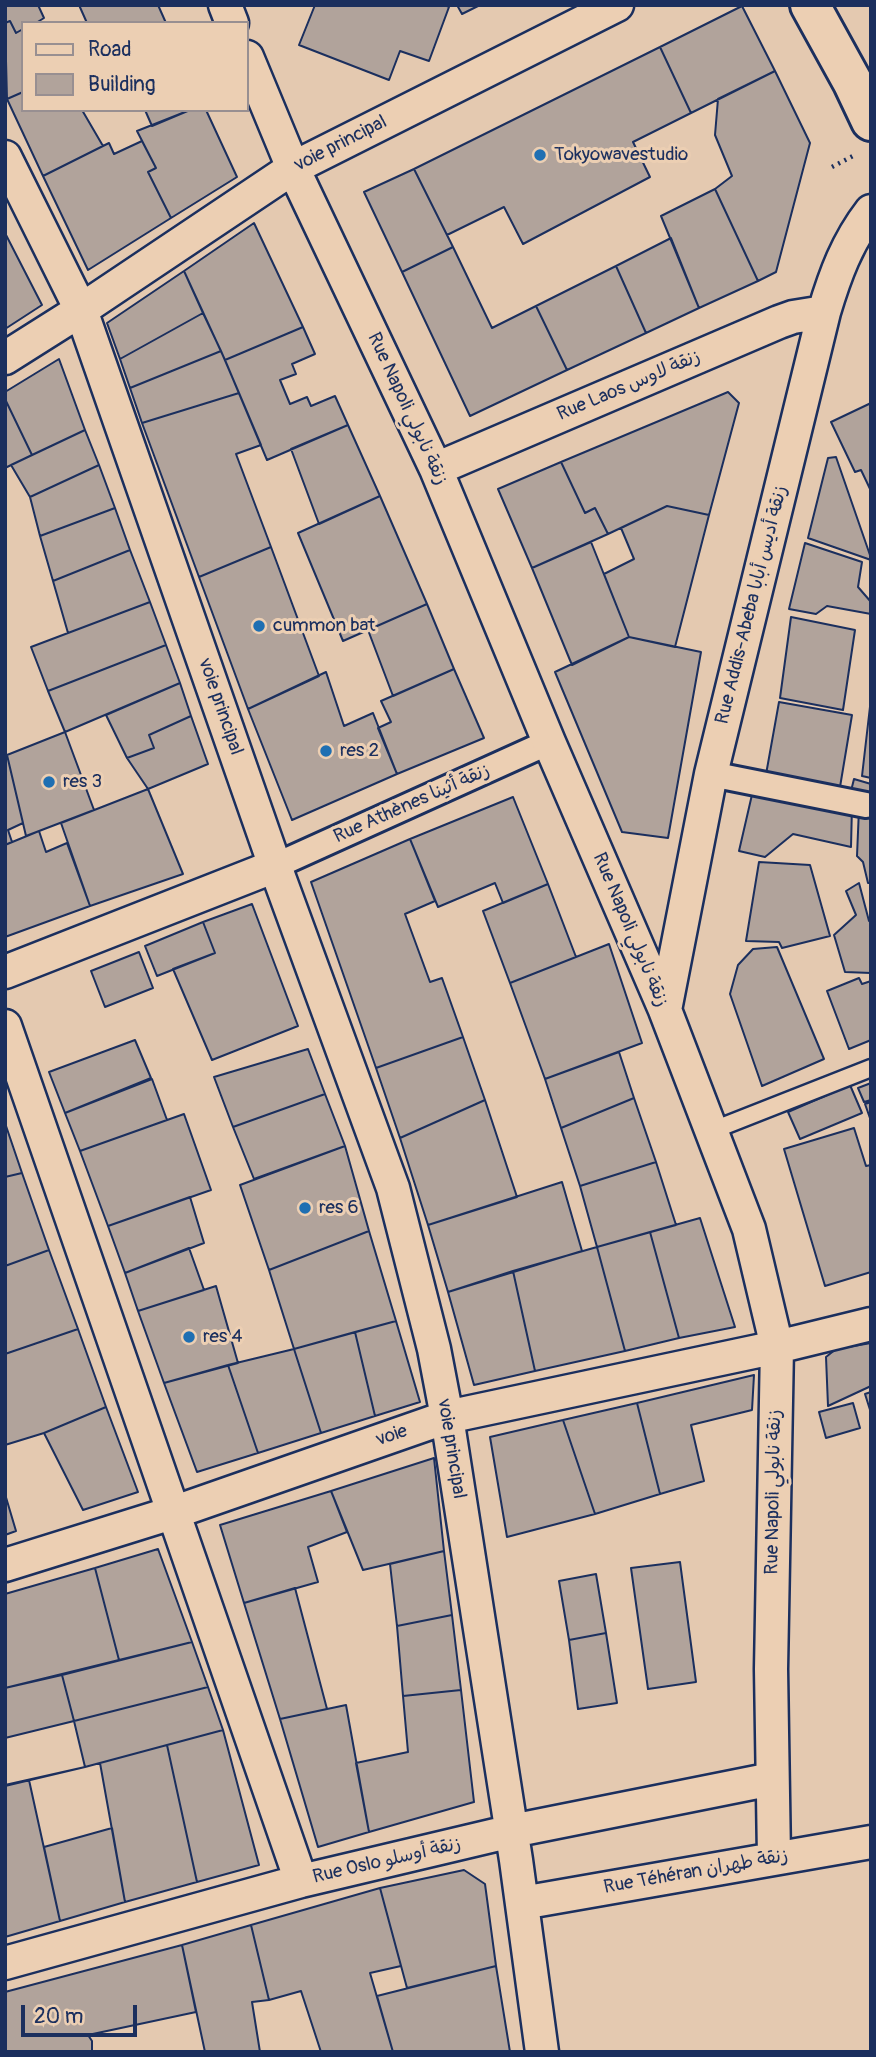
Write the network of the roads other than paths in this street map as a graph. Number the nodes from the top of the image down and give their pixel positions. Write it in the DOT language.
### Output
graph roads {
  1 [pos="225,5"];
  2 [pos="617,5"];
  3 [pos="810,5"];
  4 [pos="232,21"];
  5 [pos="248,59"];
  6 [pos="871,121"];
  7 [pos="5,157"];
  8 [pos="293,168"];
  9 [pos="871,211"];
  10 [pos="81,310"];
  11 [pos="824,312"];
  12 [pos="5,358"];
  13 [pos="436,469"];
  14 [pos="550,742"];
  15 [pos="711,774"];
  16 [pos="866,805"];
  17 [pos="275,866"];
  18 [pos="5,972"];
  19 [pos="665,1010"];
  20 [pos="5,1026"];
  21 [pos="871,1068"];
  22 [pos="711,1131"];
  23 [pos="871,1324"];
  24 [pos="777,1347"];
  25 [pos="447,1417"];
  26 [pos="175,1512"];
  27 [pos="5,1565"];
  28 [pos="772,1779"];
  29 [pos="512,1831"];
  30 [pos="871,1842"];
  31 [pos="774,1858"];
  32 [pos="301,1881"];
  33 [pos="522,1903"];
  34 [pos="5,1962"];
  35 [pos="542,2052"];
  1 -- 4 [label="street"];
  2 -- 8 [label="street, voie principal"];
  3 -- 6 [label="main road"];
  5 -- 8 [label="street, Rue Napoli زنقة نابولي"];
  7 -- 10 [label="street"];
  8 -- 10 [label="street, voie principal"];
  8 -- 13 [label="street, Rue Napoli زنقة نابولي"];
  9 -- 11 [label="street, Rue Addis-Abeba زنقة أديس أبابا"];
  10 -- 12 [label="street, voie principal"];
  10 -- 17 [label="street, voie principal"];
  11 -- 13 [label="street, Rue Laos زنقة لاوس"];
  11 -- 15 [label="street, Rue Addis-Abeba زنقة أديس أبابا"];
  13 -- 14 [label="street, Rue Napoli زنقة نابولي"];
  14 -- 17 [label="street, Rue Athènes زنقة أثينا"];
  14 -- 19 [label="street, Rue Napoli زنقة نابولي"];
  15 -- 16 [label="street"];
  15 -- 19 [label="street, Rue Addis-Abeba زنقة أديس أبابا"];
  17 -- 18 [label="street"];
  17 -- 25 [label="street, voie principal"];
  19 -- 22 [label="street, Rue Napoli زنقة نابولي"];
  20 -- 26 [label="street"];
  21 -- 22 [label="lane"];
  22 -- 24 [label="street, Rue Napoli زنقة نابولي"];
  23 -- 24 [label="street, voie"];
  24 -- 25 [label="street, voie"];
  24 -- 28 [label="street, Rue Napoli زنقة نابولي"];
  25 -- 26 [label="street, voie"];
  25 -- 29 [label="street, voie principal"];
  26 -- 27 [label="street, voie"];
  26 -- 32 [label="street"];
  28 -- 29 [label="street, Rue Oslo زنقة أوسلو"];
  28 -- 31 [label="street, Rue Napoli زنقة نابولي"];
  29 -- 32 [label="street, Rue Oslo زنقة أوسلو"];
  29 -- 33 [label="street, voie principal"];
  30 -- 31 [label="street, Rue Téhéran زنقة طهران"];
  31 -- 33 [label="street, Rue Téhéran زنقة طهران"];
  32 -- 34 [label="street, Rue Oslo زنقة أوسلو"];
  33 -- 35 [label="street, voie principal"];
}
